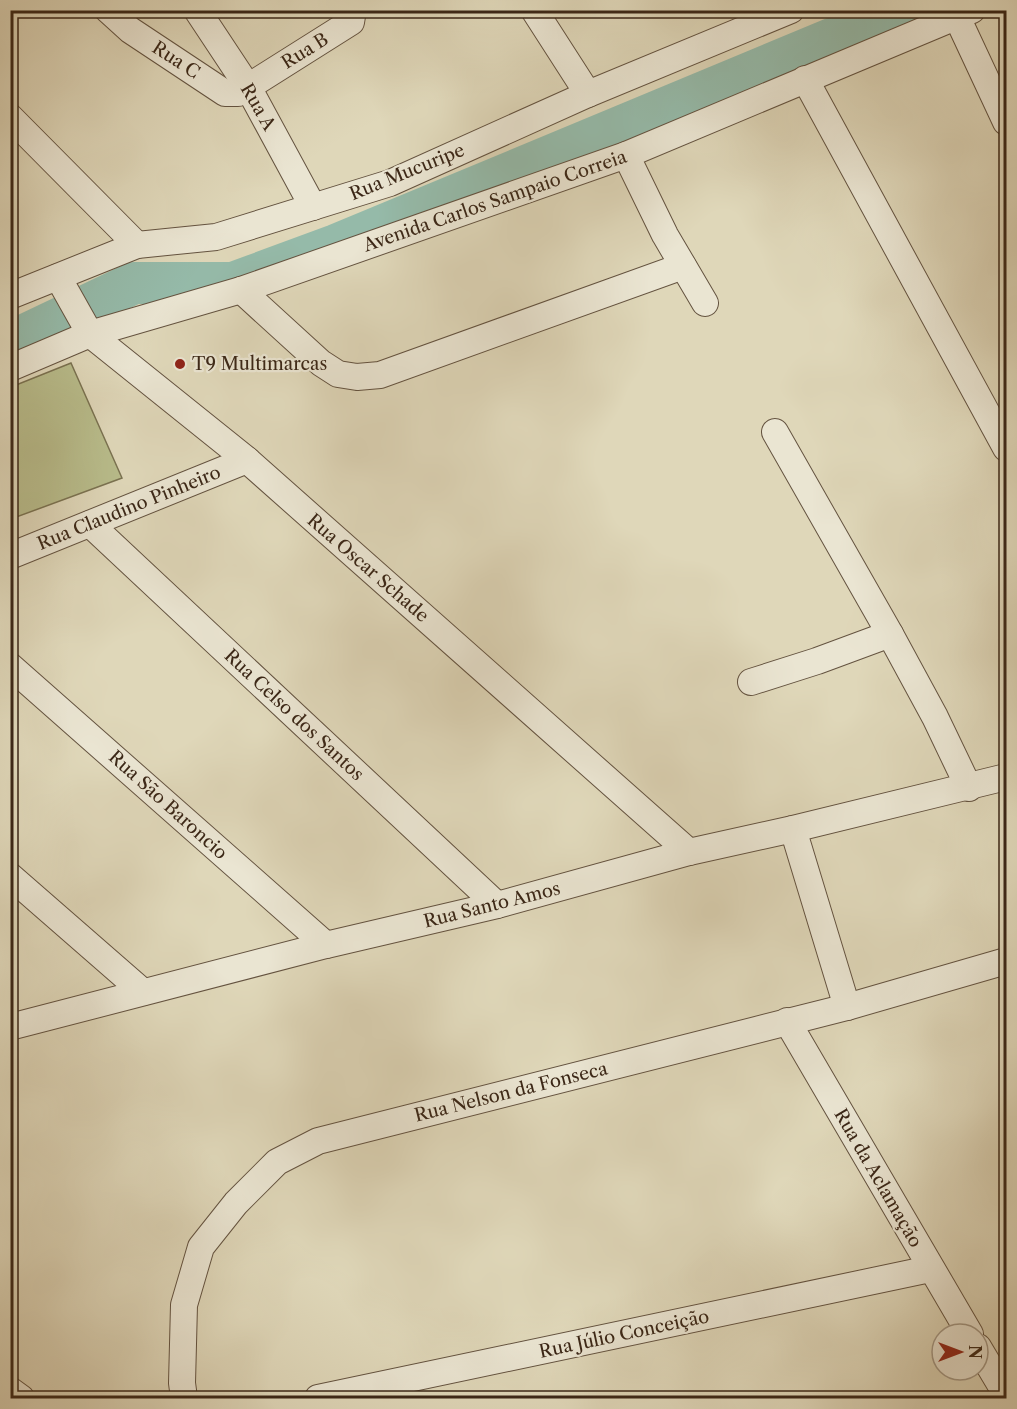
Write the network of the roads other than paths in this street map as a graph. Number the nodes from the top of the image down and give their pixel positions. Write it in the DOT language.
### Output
graph roads {
  1 [pos="108,10"];
  2 [pos="196,10"];
  3 [pos="353,10"];
  4 [pos="534,10"];
  5 [pos="776,13"];
  6 [pos="964,14"];
  7 [pos="805,79"];
  8 [pos="248,87"];
  9 [pos="588,94"];
  10 [pos="10,117"];
  11 [pos="1006,122"];
  12 [pos="626,155"];
  13 [pos="313,207"];
  14 [pos="137,245"];
  15 [pos="683,266"];
  16 [pos="63,285"];
  17 [pos="241,290"];
  18 [pos="10,296"];
  19 [pos="705,303"];
  20 [pos="87,327"];
  21 [pos="10,368"];
  22 [pos="775,432"];
  23 [pos="1006,448"];
  24 [pos="247,460"];
  25 [pos="90,524"];
  26 [pos="10,556"];
  27 [pos="890,634"];
  28 [pos="10,666"];
  29 [pos="751,682"];
  30 [pos="1006,777"];
  31 [pos="969,788"];
  32 [pos="793,829"];
  33 [pos="689,852"];
  34 [pos="10,876"];
  35 [pos="497,905"];
  36 [pos="326,945"];
  37 [pos="1006,961"];
  38 [pos="142,992"];
  39 [pos="848,1007"];
  40 [pos="787,1021"];
  41 [pos="10,1027"];
  42 [pos="930,1269"];
  43 [pos="963,1322"];
  44 [pos="990,1367"];
  45 [pos="10,1390"];
  46 [pos="189,1393"];
  47 [pos="1006,1394"];
  48 [pos="21,1398"];
  49 [pos="318,1398"];
  1 -- 8 [label="street, Rua C"];
  2 -- 8 [label="street, Rua A"];
  3 -- 8 [label="street, Rua B"];
  4 -- 9 [label="street"];
  5 -- 9 [label="street, Rua Mucuripe"];
  6 -- 7 [label="street, Avenida Carlos Sampaio Correia"];
  6 -- 11 [label="street"];
  7 -- 12 [label="street, Avenida Carlos Sampaio Correia"];
  7 -- 23 [label="street"];
  8 -- 13 [label="street, Rua A"];
  9 -- 13 [label="street, Rua Mucuripe"];
  10 -- 14 [label="street"];
  12 -- 15 [label="street"];
  12 -- 17 [label="street, Avenida Carlos Sampaio Correia"];
  13 -- 14 [label="street, Rua Mucuripe"];
  14 -- 16 [label="street, Rua Mucuripe"];
  15 -- 17 [label="street"];
  15 -- 19 [label="street"];
  16 -- 18 [label="street, Rua Mucuripe"];
  16 -- 20 [label="street, Rua Oscar Schade"];
  17 -- 20 [label="street, Avenida Carlos Sampaio Correia"];
  20 -- 21 [label="street, Avenida Carlos Sampaio Correia"];
  20 -- 24 [label="street, Rua Oscar Schade"];
  22 -- 27 [label="street"];
  24 -- 25 [label="street, Rua Claudino Pinheiro"];
  24 -- 33 [label="street, Rua Oscar Schade"];
  25 -- 26 [label="street, Rua Claudino Pinheiro"];
  25 -- 35 [label="street, Rua Celso dos Santos"];
  27 -- 29 [label="street"];
  27 -- 31 [label="street"];
  28 -- 36 [label="street, Rua São Baroncio"];
  30 -- 31 [label="street, Rua Santo Amos"];
  31 -- 32 [label="street, Rua Santo Amos"];
  32 -- 33 [label="street, Rua Santo Amos"];
  32 -- 39 [label="street"];
  33 -- 35 [label="street, Rua Santo Amos"];
  34 -- 38 [label="street"];
  35 -- 36 [label="street, Rua Santo Amos"];
  36 -- 38 [label="street, Rua Santo Amos"];
  37 -- 39 [label="street, Rua Nelson da Fonseca"];
  38 -- 41 [label="street, Rua Santo Amos"];
  39 -- 40 [label="street, Rua Nelson da Fonseca"];
  40 -- 42 [label="street, Rua da Aclamação"];
  40 -- 46 [label="street, Rua Nelson da Fonseca"];
  42 -- 43 [label="street, Rua da Aclamação"];
  42 -- 49 [label="street, Rua Júlio Conceição"];
  44 -- 47 [label="street"];
  45 -- 48 [label="street"];
}
